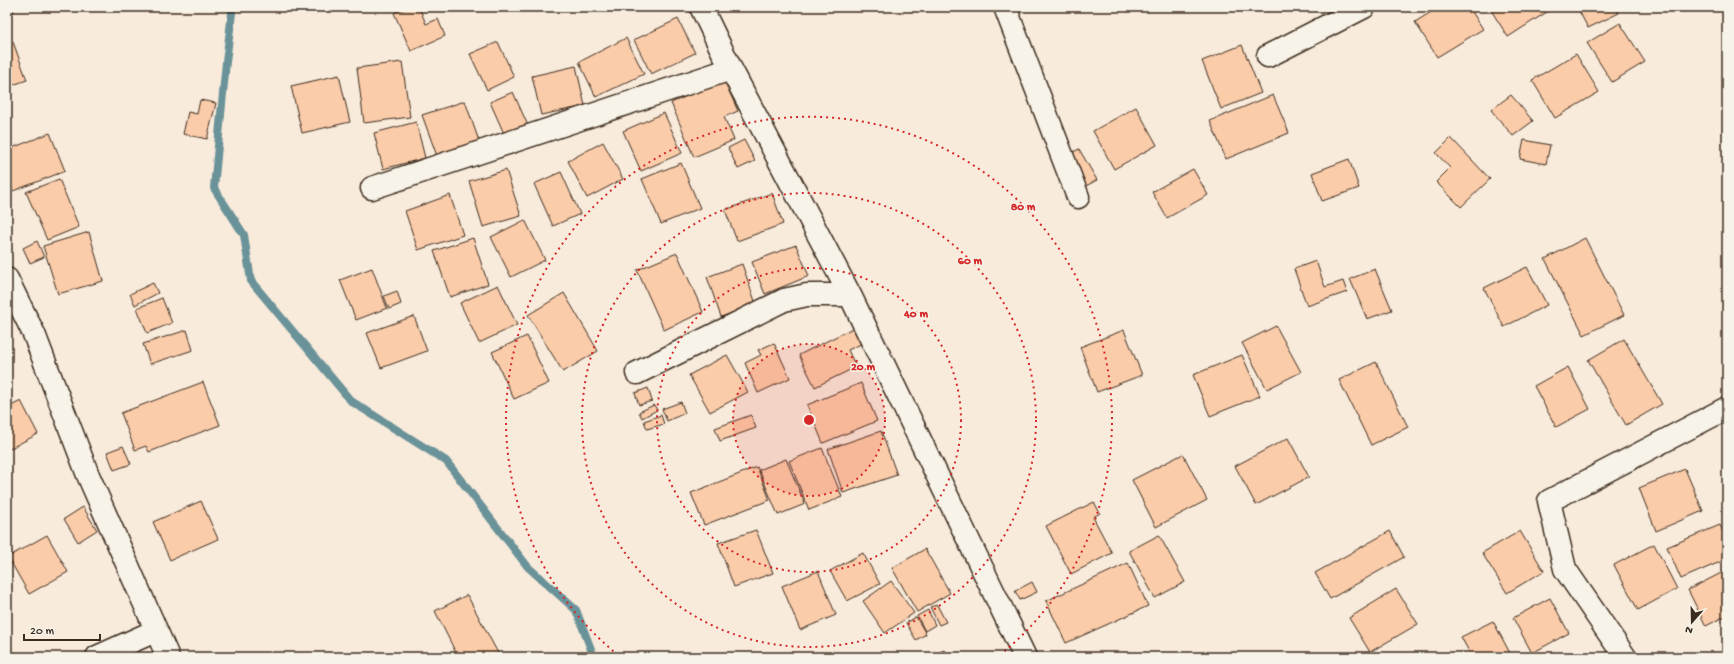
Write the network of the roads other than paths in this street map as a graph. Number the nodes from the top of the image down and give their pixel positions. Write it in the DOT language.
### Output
graph roads {
  1 [pos="701,7"];
  2 [pos="1005,7"];
  3 [pos="1364,7"];
  4 [pos="1268,56"];
  5 [pos="731,69"];
  6 [pos="372,188"];
  7 [pos="1078,197"];
  8 [pos="7,279"];
  9 [pos="850,295"];
  10 [pos="637,373"];
  11 [pos="1727,408"];
  12 [pos="155,631"];
  13 [pos="97,657"];
  14 [pos="168,657"];
  15 [pos="1025,657"];
  16 [pos="1625,657"];
  1 -- 5 [label="street"];
  2 -- 7 [label="street"];
  3 -- 4 [label="street"];
  5 -- 6 [label="street"];
  5 -- 9 [label="street"];
  8 -- 12 [label="street"];
  9 -- 10 [label="street"];
  9 -- 15 [label="street"];
  11 -- 16 [label="street"];
  12 -- 13 [label="street"];
  12 -- 14 [label="street"];
}
